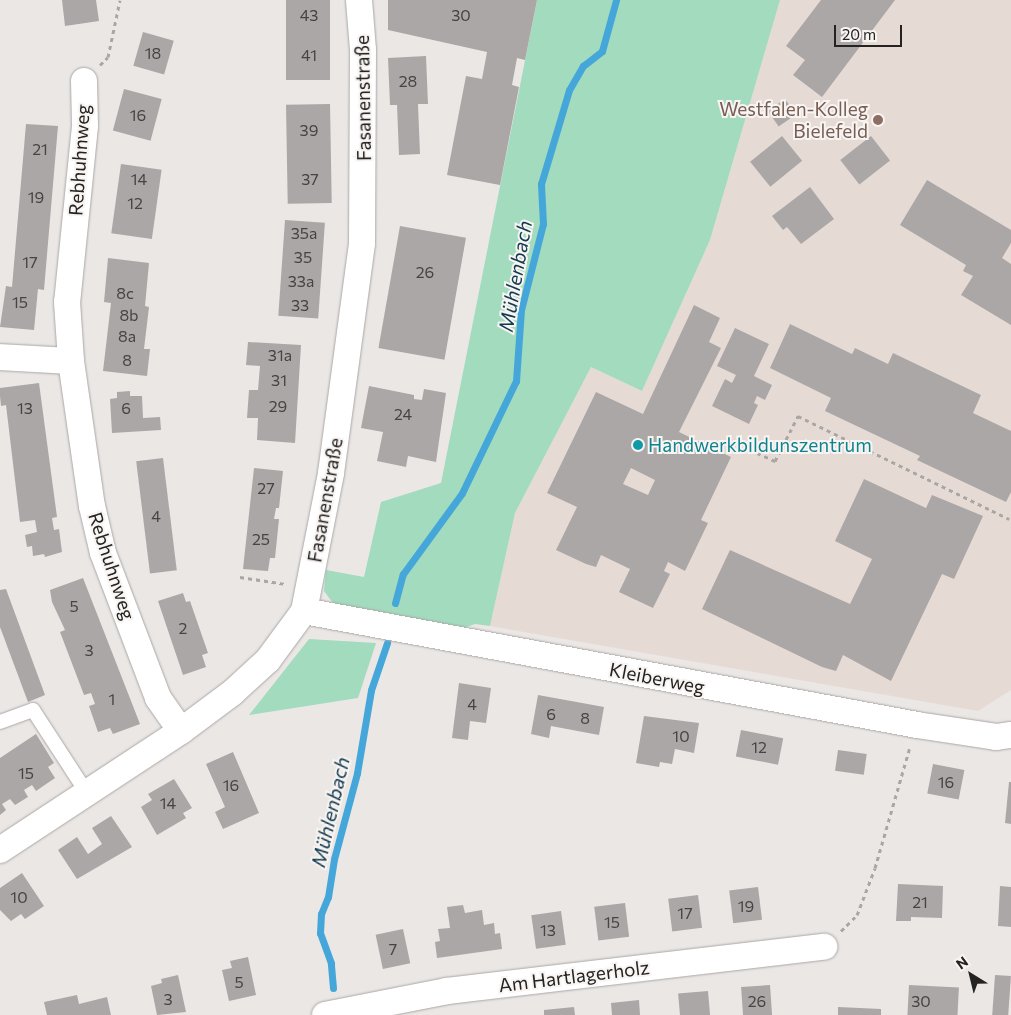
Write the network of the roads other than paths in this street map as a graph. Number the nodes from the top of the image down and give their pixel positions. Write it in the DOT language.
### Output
graph roads {
  1 [pos="359,0"];
  2 [pos="84,81"];
  3 [pos="0,357"];
  4 [pos="71,361"];
  5 [pos="306,599"];
  6 [pos="0,722"];
  7 [pos="180,731"];
  8 [pos="1011,735"];
  9 [pos="87,793"];
  10 [pos="0,850"];
  11 [pos="824,947"];
  12 [pos="325,1015"];
  1 -- 5 [label="street, Fasanenstraße"];
  2 -- 4 [label="street, Rebhuhnweg"];
  3 -- 4 [label="street"];
  4 -- 7 [label="street, Rebhuhnweg"];
  5 -- 7 [label="street, Fasanenstraße"];
  5 -- 8 [label="street, Kleiberweg"];
  6 -- 9 [label="lane"];
  7 -- 9 [label="street, Fasanenstraße"];
  9 -- 10 [label="street, Fasanenstraße"];
  11 -- 12 [label="street, Am Hartlagerholz"];
}
